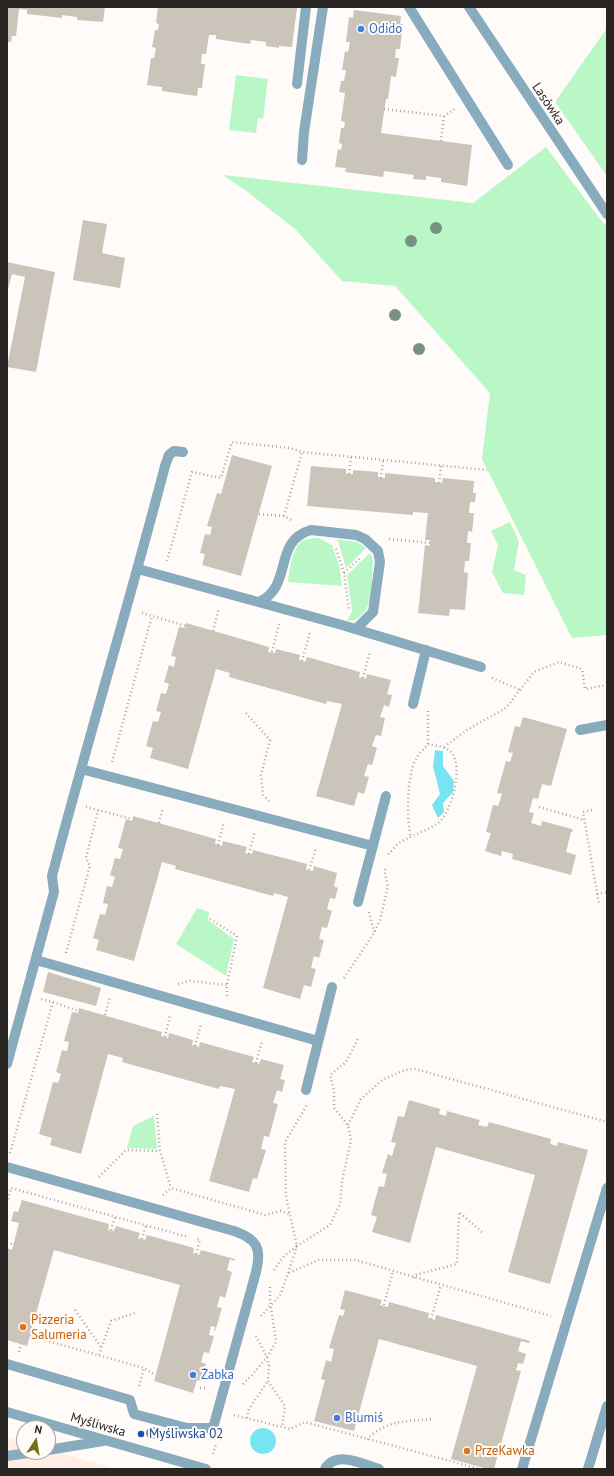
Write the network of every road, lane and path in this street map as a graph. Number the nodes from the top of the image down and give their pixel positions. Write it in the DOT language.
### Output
graph roads {
  1 [pos="306,7"];
  2 [pos="323,7"];
  3 [pos="409,7"];
  4 [pos="469,7"];
  5 [pos="297,84"];
  6 [pos="468,101"];
  7 [pos="384,109"];
  8 [pos="444,116"];
  9 [pos="441,141"];
  10 [pos="302,160"];
  11 [pos="508,165"];
  12 [pos="607,214"];
  13 [pos="183,452"];
  14 [pos="302,452"];
  15 [pos="351,457"];
  16 [pos="383,460"];
  17 [pos="440,466"];
  18 [pos="487,470"];
  19 [pos="349,474"];
  20 [pos="381,478"];
  21 [pos="439,483"];
  22 [pos="258,514"];
  23 [pos="167,561"];
  24 [pos="138,569"];
  25 [pos="344,573"];
  26 [pos="259,602"];
  27 [pos="220,605"];
  28 [pos="138,611"];
  29 [pos="152,616"];
  30 [pos="280,623"];
  31 [pos="342,625"];
  32 [pos="186,626"];
  33 [pos="356,629"];
  34 [pos="213,631"];
  35 [pos="311,631"];
  36 [pos="371,648"];
  37 [pos="426,650"];
  38 [pos="272,652"];
  39 [pos="302,661"];
  40 [pos="481,667"];
  41 [pos="362,678"];
  42 [pos="607,685"];
  43 [pos="413,704"];
  44 [pos="246,712"];
  45 [pos="607,725"];
  46 [pos="580,730"];
  47 [pos="444,747"];
  48 [pos="81,769"];
  49 [pos="108,776"];
  50 [pos="386,796"];
  51 [pos="165,802"];
  52 [pos="273,804"];
  53 [pos="84,806"];
  54 [pos="539,807"];
  55 [pos="98,810"];
  56 [pos="592,810"];
  57 [pos="132,819"];
  58 [pos="225,819"];
  59 [pos="584,820"];
  60 [pos="159,823"];
  61 [pos="256,827"];
  62 [pos="411,837"];
  63 [pos="316,844"];
  64 [pos="218,845"];
  65 [pos="373,846"];
  66 [pos="249,854"];
  67 [pos="385,857"];
  68 [pos="386,861"];
  69 [pos="309,870"];
  70 [pos="607,892"];
  71 [pos="597,894"];
  72 [pos="358,902"];
  73 [pos="598,904"];
  74 [pos="210,918"];
  75 [pos="66,954"];
  76 [pos="36,960"];
  77 [pos="342,981"];
  78 [pos="175,984"];
  79 [pos="332,987"];
  80 [pos="111,993"];
  81 [pos="37,998"];
  82 [pos="53,1002"];
  83 [pos="172,1010"];
  84 [pos="78,1011"];
  85 [pos="105,1015"];
  86 [pos="203,1019"];
  87 [pos="276,1029"];
  88 [pos="164,1037"];
  89 [pos="358,1039"];
  90 [pos="318,1041"];
  91 [pos="195,1046"];
  92 [pos="256,1063"];
  93 [pos="7,1064"];
  94 [pos="328,1069"];
  95 [pos="330,1075"];
  96 [pos="326,1080"];
  97 [pos="306,1090"];
  98 [pos="310,1100"];
  99 [pos="157,1114"];
  100 [pos="607,1122"];
  101 [pos="348,1125"];
  102 [pos="160,1151"];
  103 [pos="7,1153"];
  104 [pos="7,1167"];
  105 [pos="106,1179"];
  106 [pos="171,1188"];
  107 [pos="607,1188"];
  108 [pos="156,1193"];
  109 [pos="7,1203"];
  110 [pos="290,1214"];
  111 [pos="115,1217"];
  112 [pos="146,1225"];
  113 [pos="111,1230"];
  114 [pos="483,1233"];
  115 [pos="142,1239"];
  116 [pos="7,1243"];
  117 [pos="13,1244"];
  118 [pos="297,1246"];
  119 [pos="196,1254"];
  120 [pos="393,1271"];
  121 [pos="256,1272"];
  122 [pos="271,1274"];
  123 [pos="288,1274"];
  124 [pos="414,1278"];
  125 [pos="441,1285"];
  126 [pos="271,1306"];
  127 [pos="384,1306"];
  128 [pos="75,1310"];
  129 [pos="136,1313"];
  130 [pos="558,1317"];
  131 [pos="260,1318"];
  132 [pos="431,1319"];
  133 [pos="257,1331"];
  134 [pos="30,1336"];
  135 [pos="101,1348"];
  136 [pos="99,1355"];
  137 [pos="267,1357"];
  138 [pos="7,1364"];
  139 [pos="144,1368"];
  140 [pos="155,1375"];
  141 [pos="268,1381"];
  142 [pos="238,1389"];
  143 [pos="137,1393"];
  144 [pos="607,1406"];
  145 [pos="233,1410"];
  146 [pos="7,1412"];
  147 [pos="247,1418"];
  148 [pos="432,1420"];
  149 [pos="282,1427"];
  150 [pos="368,1440"];
  151 [pos="108,1441"];
  152 [pos="216,1442"];
  153 [pos="56,1449"];
  154 [pos="213,1455"];
  155 [pos="206,1469"];
  156 [pos="325,1469"];
  157 [pos="379,1469"];
  158 [pos="480,1469"];
  159 [pos="522,1469"];
  160 [pos="588,1469"];
  1 -- 5 [label="street"];
  2 -- 10 [label="street"];
  3 -- 6 [label="street"];
  4 -- 12 [label="street, Lasówka"];
  6 -- 8 [label="path"];
  6 -- 11 [label="street"];
  7 -- 8 [label="path"];
  8 -- 9 [label="path"];
  13 -- 24 [label="street"];
  14 -- 15 [label="path"];
  14 -- 22 [label="path"];
  14 -- 23 [label="path"];
  15 -- 16 [label="path"];
  15 -- 19 [label="path"];
  16 -- 17 [label="path"];
  16 -- 20 [label="path"];
  17 -- 18 [label="path"];
  17 -- 21 [label="path"];
  24 -- 26 [label="street"];
  24 -- 48 [label="street"];
  25 -- 31 [label="path"];
  26 -- 31 [label="street"];
  26 -- 33 [label="street"];
  27 -- 34 [label="path"];
  28 -- 29 [label="path"];
  29 -- 32 [label="path"];
  29 -- 49 [label="path"];
  30 -- 38 [label="path"];
  31 -- 33 [label="street"];
  33 -- 37 [label="street"];
  35 -- 39 [label="path"];
  36 -- 41 [label="path"];
  37 -- 40 [label="street"];
  37 -- 43 [label="street"];
  42 -- 47 [label="path"];
  44 -- 52 [label="path"];
  45 -- 46 [label="street"];
  47 -- 62 [label="path"];
  47 -- 62 [label="path"];
  48 -- 49 [label="street"];
  48 -- 76 [label="street"];
  49 -- 65 [label="street"];
  50 -- 65 [label="street"];
  51 -- 60 [label="path"];
  53 -- 55 [label="path"];
  54 -- 59 [label="path"];
  55 -- 57 [label="path"];
  55 -- 75 [label="path"];
  56 -- 59 [label="path"];
  58 -- 64 [label="path"];
  59 -- 71 [label="path"];
  61 -- 66 [label="path"];
  62 -- 67 [label="path"];
  63 -- 69 [label="path"];
  65 -- 72 [label="street"];
  68 -- 77 [label="path"];
  70 -- 71 [label="path"];
  71 -- 73 [label="path"];
  74 -- 78 [label="path"];
  76 -- 87 [label="street"];
  76 -- 93 [label="street"];
  79 -- 90 [label="street"];
  80 -- 85 [label="path"];
  81 -- 82 [label="path"];
  82 -- 84 [label="path"];
  82 -- 103 [label="path"];
  83 -- 88 [label="path"];
  86 -- 91 [label="path"];
  87 -- 90 [label="street"];
  87 -- 92 [label="path"];
  89 -- 95 [label="path"];
  90 -- 97 [label="street"];
  94 -- 95 [label="path"];
  95 -- 96 [label="path"];
  95 -- 101 [label="path"];
  98 -- 110 [label="path"];
  99 -- 102 [label="path"];
  100 -- 101 [label="path"];
  101 -- 118 [label="path"];
  102 -- 105 [label="path"];
  102 -- 106 [label="path"];
  104 -- 121 [label="street"];
  106 -- 108 [label="path"];
  106 -- 110 [label="path"];
  107 -- 159 [label="street"];
  109 -- 111 [label="path"];
  110 -- 118 [label="path"];
  111 -- 112 [label="path"];
  111 -- 113 [label="path"];
  112 -- 115 [label="path"];
  112 -- 119 [label="path"];
  114 -- 124 [label="path"];
  116 -- 117 [label="path"];
  118 -- 122 [label="path"];
  118 -- 123 [label="path"];
  120 -- 123 [label="path"];
  120 -- 124 [label="path"];
  120 -- 127 [label="path"];
  121 -- 122 [label="path"];
  121 -- 138 [label="street"];
  122 -- 126 [label="path"];
  123 -- 126 [label="path"];
  124 -- 125 [label="path"];
  125 -- 130 [label="path"];
  125 -- 132 [label="path"];
  126 -- 131 [label="path"];
  126 -- 137 [label="path"];
  128 -- 135 [label="path"];
  129 -- 135 [label="path"];
  133 -- 137 [label="path"];
  134 -- 136 [label="path"];
  135 -- 136 [label="path"];
  136 -- 139 [label="path"];
  137 -- 141 [label="path"];
  137 -- 142 [label="path"];
  139 -- 140 [label="path"];
  139 -- 143 [label="path"];
  141 -- 147 [label="path"];
  141 -- 149 [label="path"];
  144 -- 160 [label="street"];
  145 -- 147 [label="path"];
  146 -- 151 [label="street, Myśliwska"];
  147 -- 149 [label="path"];
  148 -- 150 [label="path"];
  149 -- 150 [label="path"];
  150 -- 158 [label="path"];
  151 -- 153 [label="street"];
  151 -- 155 [label="street, Myśliwska"];
  152 -- 154 [label="path"];
  156 -- 157 [label="street"];
}
